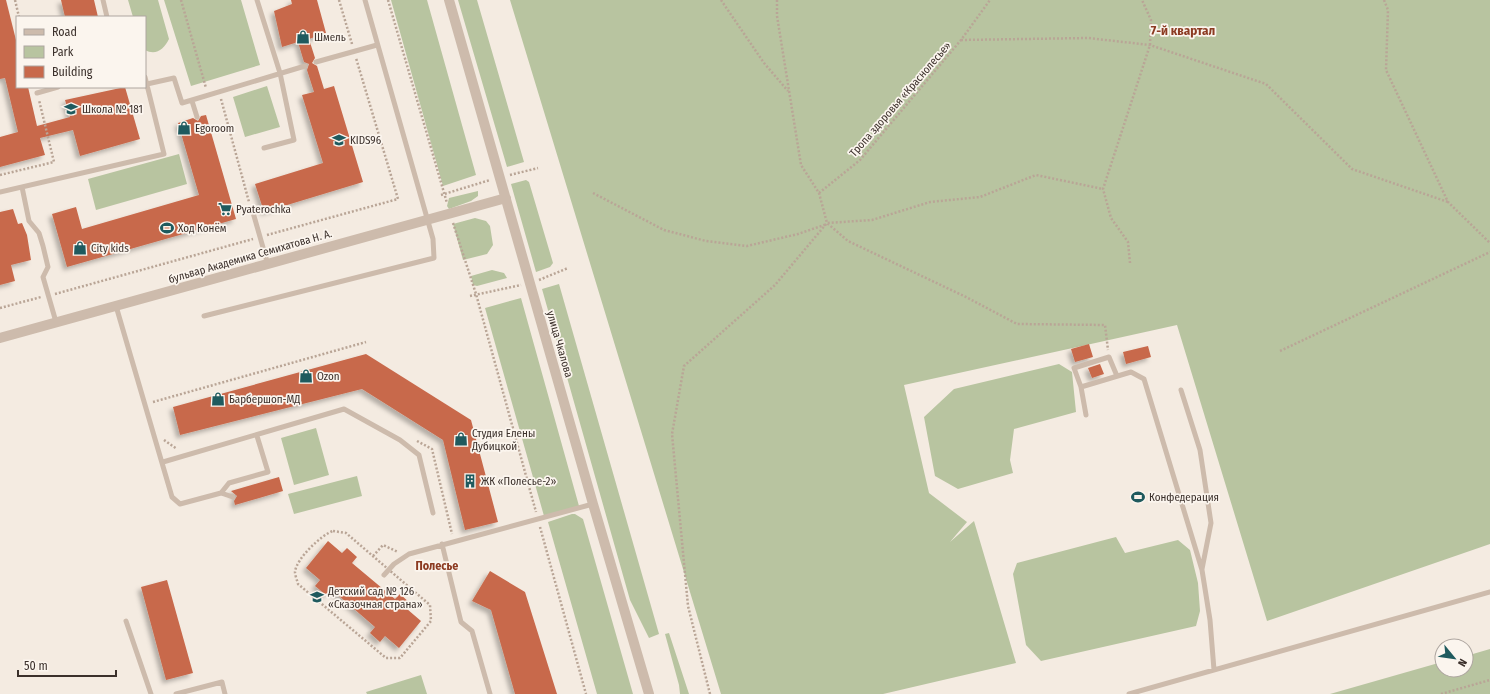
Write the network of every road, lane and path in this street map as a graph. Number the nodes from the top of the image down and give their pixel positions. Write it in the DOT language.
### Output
graph roads {
  1 [pos="15,0"];
  2 [pos="103,0"];
  3 [pos="180,0"];
  4 [pos="257,0"];
  5 [pos="365,0"];
  6 [pos="388,0"];
  7 [pos="449,0"];
  8 [pos="721,0"];
  9 [pos="777,0"];
  10 [pos="990,0"];
  11 [pos="1142,0"];
  12 [pos="1384,0"];
  13 [pos="19,16"];
  14 [pos="107,16"];
  15 [pos="961,40"];
  16 [pos="377,44"];
  17 [pos="1150,45"];
  18 [pos="316,62"];
  19 [pos="305,66"];
  20 [pos="280,73"];
  21 [pos="146,80"];
  22 [pos="147,84"];
  23 [pos="54,88"];
  24 [pos="788,92"];
  25 [pos="37,93"];
  26 [pos="220,93"];
  27 [pos="192,101"];
  28 [pos="197,117"];
  29 [pos="264,148"];
  30 [pos="0,175"];
  31 [pos="22,187"];
  32 [pos="1103,189"];
  33 [pos="0,192"];
  34 [pos="593,193"];
  35 [pos="819,193"];
  36 [pos="506,198"];
  37 [pos="1448,202"];
  38 [pos="252,209"];
  39 [pos="450,213"];
  40 [pos="427,219"];
  41 [pos="827,223"];
  42 [pos="1490,243"];
  43 [pos="1490,252"];
  44 [pos="1130,263"];
  45 [pos="268,264"];
  46 [pos="116,306"];
  47 [pos="204,316"];
  48 [pos="56,322"];
  49 [pos="0,338"];
  50 [pos="366,342"];
  51 [pos="1280,350"];
  52 [pos="1109,357"];
  53 [pos="1117,376"];
  54 [pos="1081,387"];
  55 [pos="1181,390"];
  56 [pos="145,405"];
  57 [pos="1086,415"];
  58 [pos="257,436"];
  59 [pos="163,462"];
  60 [pos="221,493"];
  61 [pos="233,497"];
  62 [pos="593,504"];
  63 [pos="433,513"];
  64 [pos="538,520"];
  65 [pos="442,544"];
  66 [pos="389,570"];
  67 [pos="1202,570"];
  68 [pos="384,575"];
  69 [pos="1490,592"];
  70 [pos="126,621"];
  71 [pos="1214,670"];
  72 [pos="1490,680"];
  73 [pos="151,694"];
  74 [pos="176,694"];
  75 [pos="226,694"];
  76 [pos="490,694"];
  77 [pos="586,694"];
  78 [pos="649,694"];
  79 [pos="710,694"];
  80 [pos="1129,694"];
  81 [pos="1441,694"];
  1 -- 13 [label="path"];
  2 -- 14 [label="lane"];
  3 -- 26 [label="path"];
  4 -- 20 [label="lane"];
  5 -- 16 [label="lane"];
  6 -- 39 [label="path"];
  7 -- 36 [label="street, улица Чкалова"];
  8 -- 24 [label="path"];
  9 -- 24 [label="path"];
  10 -- 15 [label="path, Тропа здоровья «Краснолесье»"];
  11 -- 17 [label="path"];
  12 -- 37 [label="path"];
  15 -- 17 [label="path"];
  15 -- 35 [label="path, Тропа здоровья «Краснолесье»"];
  16 -- 18 [label="lane"];
  16 -- 40 [label="lane"];
  17 -- 32 [label="path"];
  17 -- 37 [label="path"];
  19 -- 20 [label="lane"];
  20 -- 26 [label="lane"];
  20 -- 29 [label="lane"];
  21 -- 22 [label="lane"];
  22 -- 27 [label="lane"];
  22 -- 31 [label="lane"];
  23 -- 25 [label="lane"];
  24 -- 35 [label="path"];
  25 -- 30 [label="path"];
  26 -- 27 [label="lane"];
  26 -- 38 [label="path"];
  27 -- 28 [label="lane"];
  31 -- 33 [label="lane"];
  31 -- 48 [label="lane"];
  32 -- 41 [label="path"];
  32 -- 44 [label="path"];
  34 -- 41 [label="path"];
  35 -- 41 [label="path"];
  36 -- 39 [label="street, бульвар Академика Семихатова Н. А."];
  36 -- 62 [label="street, улица Чкалова"];
  37 -- 42 [label="path"];
  38 -- 45 [label="lane"];
  39 -- 40 [label="street, бульвар Академика Семихатова Н. А."];
  39 -- 64 [label="path"];
  40 -- 45 [label="street, бульвар Академика Семихатова Н. А."];
  40 -- 47 [label="lane"];
  41 -- 52 [label="path"];
  41 -- 79 [label="path"];
  43 -- 51 [label="path"];
  45 -- 46 [label="street, бульвар Академика Семихатова Н. А."];
  46 -- 48 [label="street, бульвар Академика Семихатова Н. А."];
  46 -- 56 [label="lane"];
  48 -- 49 [label="street, бульвар Академика Семихатова Н. А."];
  50 -- 56 [label="path"];
  52 -- 53 [label="lane"];
  52 -- 54 [label="lane"];
  53 -- 54 [label="lane"];
  53 -- 67 [label="lane"];
  54 -- 57 [label="lane"];
  55 -- 67 [label="lane"];
  56 -- 59 [label="lane"];
  58 -- 59 [label="lane"];
  58 -- 60 [label="lane"];
  58 -- 63 [label="lane"];
  59 -- 60 [label="lane"];
  60 -- 61 [label="lane"];
  62 -- 64 [label="lane"];
  62 -- 78 [label="street, улица Чкалова"];
  64 -- 65 [label="lane"];
  64 -- 77 [label="path"];
  65 -- 66 [label="lane"];
  65 -- 76 [label="lane"];
  66 -- 66 [label="path"];
  66 -- 68 [label="lane"];
  67 -- 71 [label="lane"];
  69 -- 71 [label="lane"];
  70 -- 73 [label="lane"];
  71 -- 80 [label="lane"];
  72 -- 81 [label="path"];
  74 -- 75 [label="lane"];
}
